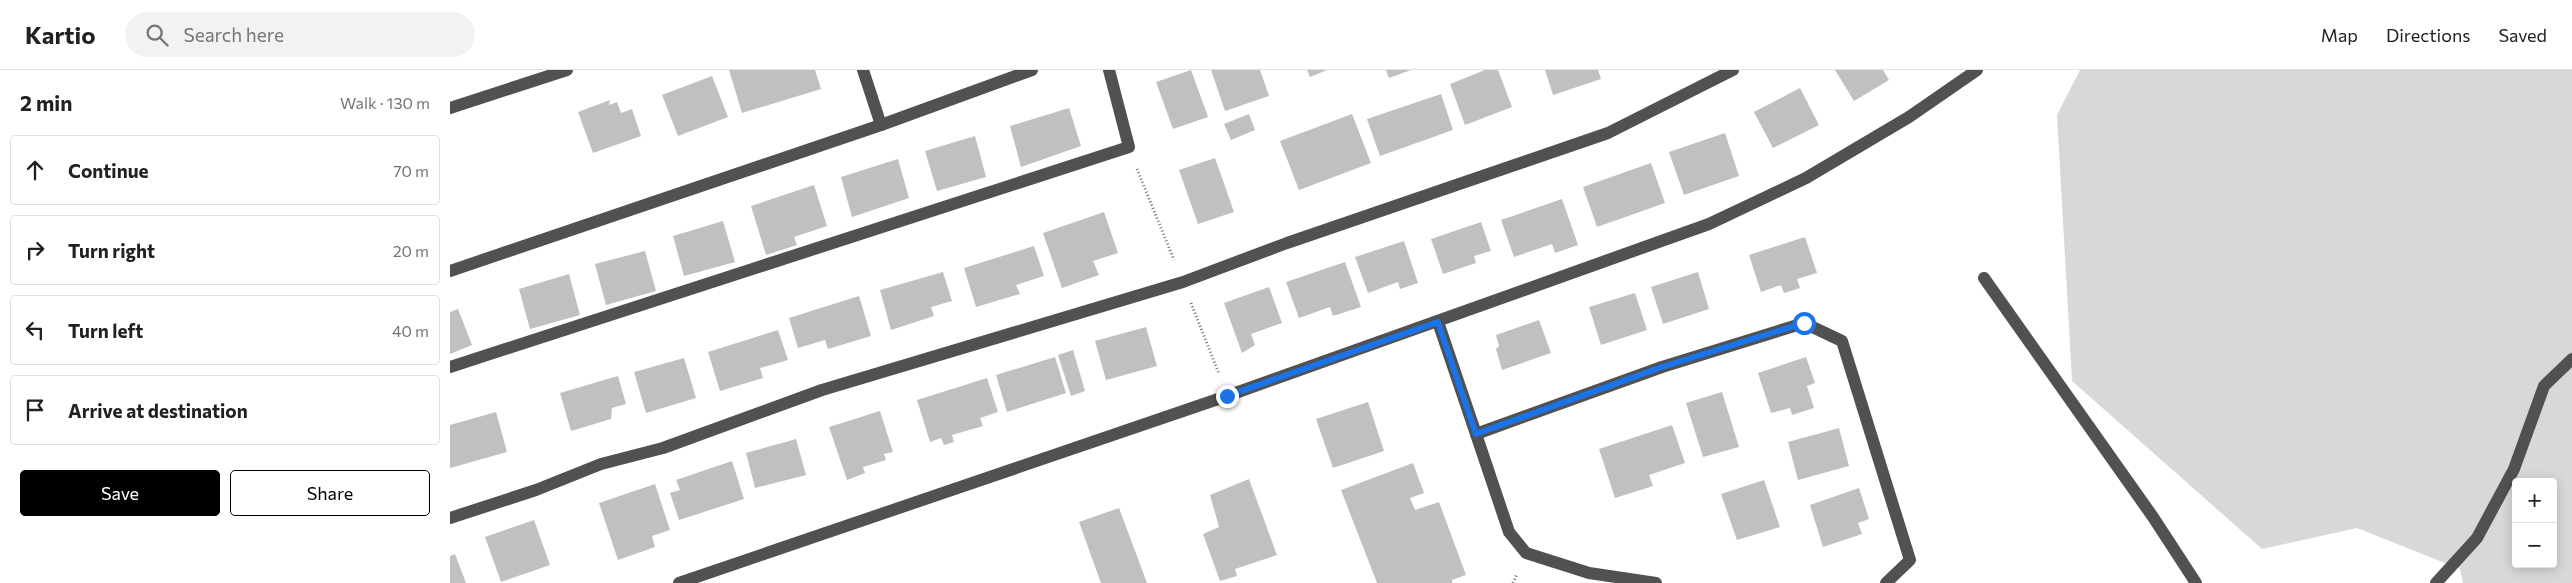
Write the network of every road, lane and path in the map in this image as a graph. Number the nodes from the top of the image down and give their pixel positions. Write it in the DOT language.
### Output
graph roads {
  1 [pos="568,70"];
  2 [pos="863,70"];
  3 [pos="1032,70"];
  4 [pos="1109,70"];
  5 [pos="1733,70"];
  6 [pos="1977,70"];
  7 [pos="450,108"];
  8 [pos="881,125"];
  9 [pos="450,271"];
  10 [pos="1984,278"];
  11 [pos="1438,322"];
  12 [pos="2572,359"];
  13 [pos="450,367"];
  14 [pos="1476,434"];
  15 [pos="450,518"];
  16 [pos="679,583"];
  17 [pos="1656,583"];
  18 [pos="1886,583"];
  19 [pos="2196,583"];
  20 [pos="2436,583"];
  1 -- 7 [label="street"];
  2 -- 8 [label="street"];
  3 -- 8 [label="street"];
  4 -- 13 [label="street"];
  5 -- 15 [label="street"];
  6 -- 11 [label="street"];
  8 -- 9 [label="street"];
  10 -- 19 [label="street"];
  11 -- 14 [label="street"];
  11 -- 16 [label="street"];
  12 -- 20 [label="street"];
  14 -- 17 [label="street"];
  14 -- 18 [label="street"];
}
